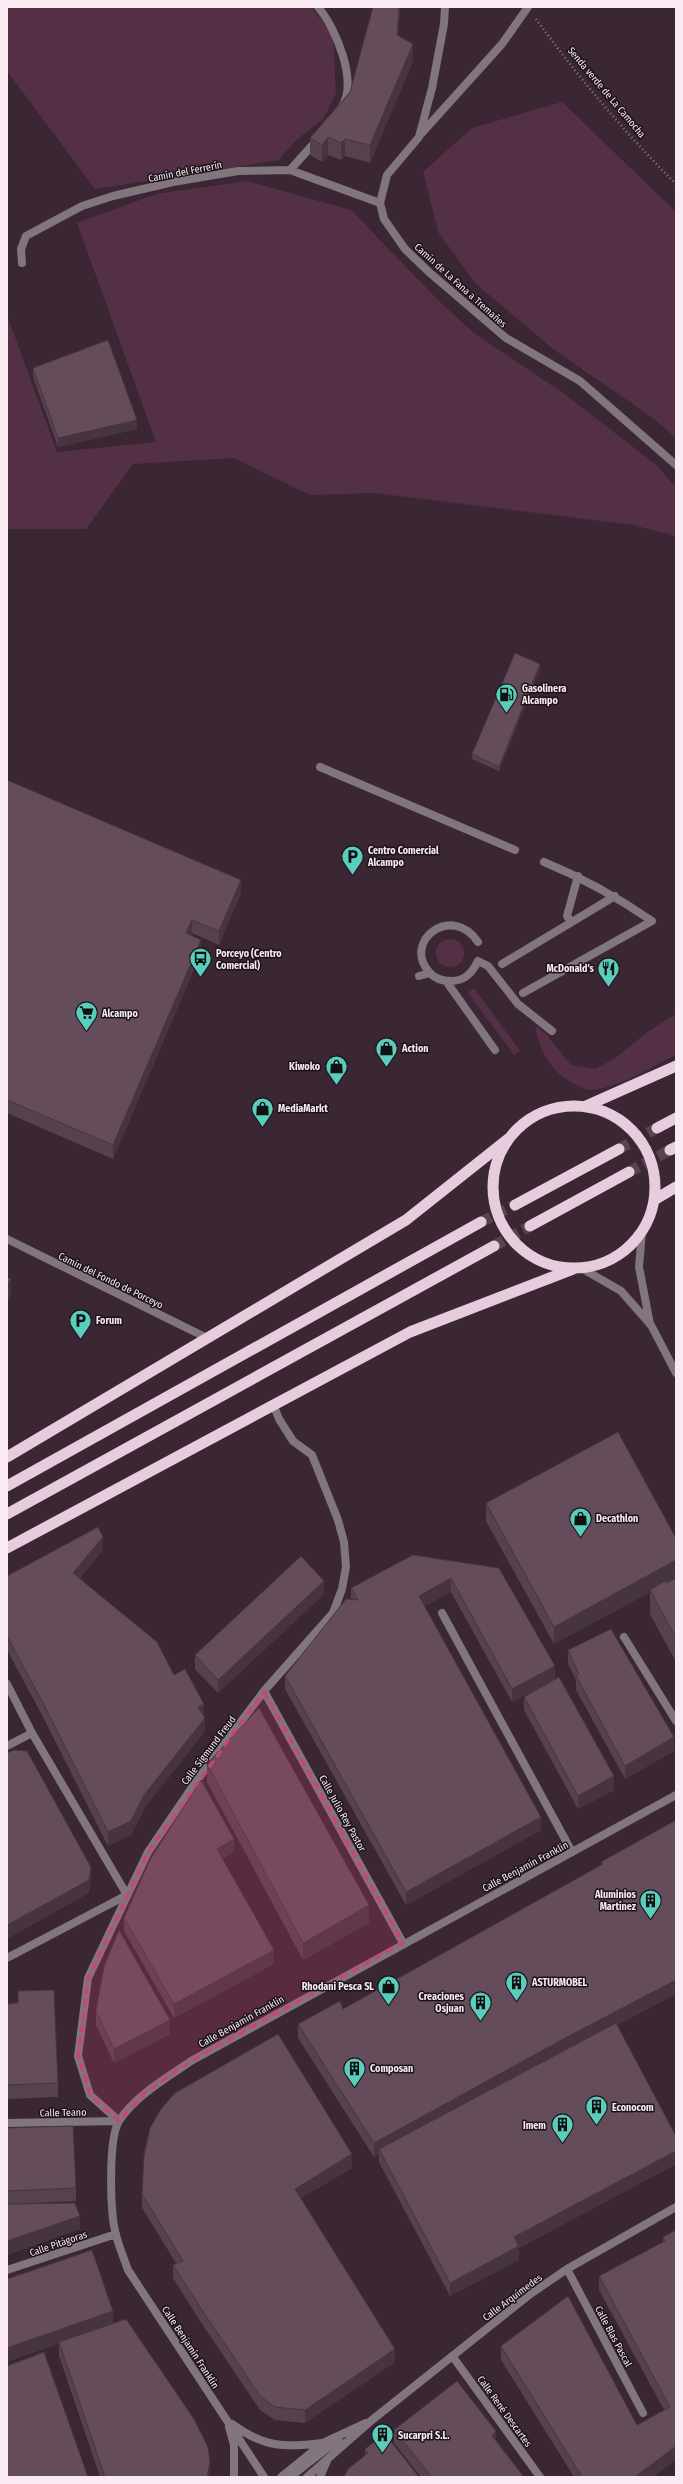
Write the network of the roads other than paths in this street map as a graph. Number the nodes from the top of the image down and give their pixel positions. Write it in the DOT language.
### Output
graph roads {
  1 [pos="318,7"];
  2 [pos="445,7"];
  3 [pos="528,7"];
  4 [pos="336,116"];
  5 [pos="323,133"];
  6 [pos="418,137"];
  7 [pos="290,170"];
  8 [pos="380,203"];
  9 [pos="22,263"];
  10 [pos="676,465"];
  11 [pos="320,767"];
  12 [pos="516,850"];
  13 [pos="544,862"];
  14 [pos="578,876"];
  15 [pos="615,896"];
  16 [pos="571,922"];
  17 [pos="478,942"];
  18 [pos="502,964"];
  19 [pos="430,974"];
  20 [pos="419,976"];
  21 [pos="446,981"];
  22 [pos="523,993"];
  23 [pos="552,1031"];
  24 [pos="495,1050"];
  25 [pos="676,1066"];
  26 [pos="586,1106"];
  27 [pos="676,1118"];
  28 [pos="657,1128"];
  29 [pos="508,1140"];
  30 [pos="619,1149"];
  31 [pos="629,1172"];
  32 [pos="676,1187"];
  33 [pos="654,1200"];
  34 [pos="516,1205"];
  35 [pos="481,1222"];
  36 [pos="530,1226"];
  37 [pos="642,1232"];
  38 [pos="7,1239"];
  39 [pos="494,1246"];
  40 [pos="578,1269"];
  41 [pos="651,1325"];
  42 [pos="207,1338"];
  43 [pos="676,1373"];
  44 [pos="273,1404"];
  45 [pos="7,1456"];
  46 [pos="7,1486"];
  47 [pos="7,1514"];
  48 [pos="7,1548"];
  49 [pos="442,1613"];
  50 [pos="624,1637"];
  51 [pos="7,1684"];
  52 [pos="264,1691"];
  53 [pos="676,1721"];
  54 [pos="32,1733"];
  55 [pos="7,1746"];
  56 [pos="676,1795"];
  57 [pos="572,1852"];
  58 [pos="127,1895"];
  59 [pos="403,1943"];
  60 [pos="7,1958"];
  61 [pos="119,2122"];
  62 [pos="7,2123"];
  63 [pos="676,2207"];
  64 [pos="116,2234"];
  65 [pos="567,2269"];
  66 [pos="7,2270"];
  67 [pos="453,2357"];
  68 [pos="643,2413"];
  69 [pos="228,2420"];
  70 [pos="372,2420"];
  71 [pos="350,2429"];
  72 [pos="323,2443"];
  73 [pos="329,2458"];
  74 [pos="234,2477"];
  75 [pos="264,2477"];
  76 [pos="281,2477"];
  77 [pos="290,2477"];
  78 [pos="307,2477"];
  79 [pos="320,2477"];
  80 [pos="540,2477"];
  1 -- 4 [label="street"];
  2 -- 6 [label="street"];
  3 -- 6 [label="street"];
  5 -- 7 [label="street"];
  6 -- 8 [label="street"];
  7 -- 8 [label="street, Camín del Ferrerín"];
  7 -- 9 [label="street, Camín del Ferrerín"];
  8 -- 10 [label="street, Camín de La Fana a Tremañes"];
  11 -- 12 [label="street"];
  13 -- 14 [label="street"];
  14 -- 15 [label="street"];
  14 -- 16 [label="street"];
  15 -- 16 [label="street"];
  15 -- 22 [label="street"];
  16 -- 18 [label="street"];
  17 -- 19 [label="street"];
  19 -- 20 [label="street"];
  19 -- 21 [label="street"];
  21 -- 23 [label="street"];
  21 -- 24 [label="street"];
  25 -- 26 [label="highway"];
  26 -- 29 [label="highway"];
  26 -- 33 [label="highway"];
  27 -- 28 [label="highway"];
  29 -- 40 [label="highway"];
  29 -- 42 [label="highway"];
  30 -- 34 [label="highway"];
  31 -- 36 [label="highway"];
  32 -- 33 [label="highway"];
  33 -- 37 [label="highway"];
  35 -- 46 [label="highway"];
  37 -- 40 [label="highway"];
  37 -- 41 [label="street"];
  38 -- 42 [label="street, Camín del Fondo de Porceyo"];
  39 -- 47 [label="highway"];
  40 -- 41 [label="street"];
  40 -- 44 [label="highway"];
  41 -- 43 [label="street"];
  42 -- 45 [label="highway"];
  44 -- 48 [label="highway"];
  44 -- 52 [label="street, Calle Sigmund Freud"];
  49 -- 57 [label="street"];
  50 -- 53 [label="street"];
  51 -- 54 [label="street"];
  52 -- 58 [label="street, Calle Sigmund Freud"];
  52 -- 59 [label="street, Calle Julio Rey Pastor"];
  54 -- 55 [label="street"];
  54 -- 58 [label="street"];
  56 -- 57 [label="street, Calle Benjamín Franklin"];
  57 -- 59 [label="street, Calle Benjamín Franklin"];
  58 -- 60 [label="street"];
  58 -- 61 [label="street, Calle Sigmund Freud"];
  59 -- 61 [label="street, Calle Benjamín Franklin"];
  61 -- 62 [label="street, Calle Teano"];
  61 -- 64 [label="street, Calle Benjamín Franklin"];
  63 -- 65 [label="street, Calle Arquímedes"];
  64 -- 66 [label="street, Calle Pitágoras"];
  64 -- 69 [label="street, Calle Benjamín Franklin"];
  65 -- 67 [label="street, Calle Arquímedes"];
  65 -- 68 [label="street, Calle Blas Pascal"];
  67 -- 70 [label="street, Calle Arquímedes"];
  67 -- 80 [label="street, Calle René Descartes"];
  69 -- 72 [label="street, Calle Benjamín Franklin"];
  69 -- 74 [label="street, Calle Benjamín Franklin"];
  69 -- 75 [label="street, Calle Benjamín Franklin"];
  70 -- 71 [label="street, Calle Arquímedes"];
  70 -- 73 [label="street, Calle Arquímedes"];
  71 -- 72 [label="street, Calle Arquímedes"];
  71 -- 77 [label="street, Calle Arquímedes"];
  72 -- 76 [label="street, Calle Arquímedes"];
  73 -- 78 [label="street, Calle Arquímedes"];
  73 -- 79 [label="street"];
}
